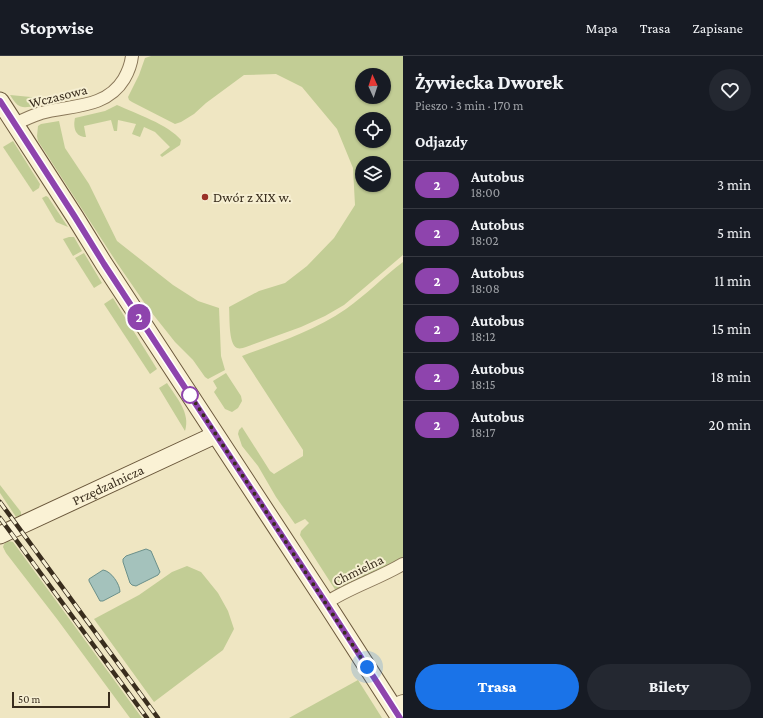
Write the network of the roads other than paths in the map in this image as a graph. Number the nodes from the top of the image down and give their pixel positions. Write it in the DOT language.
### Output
graph roads {
  1 [pos="132,56"];
  2 [pos="0,101"];
  3 [pos="15,124"];
  4 [pos="215,435"];
  5 [pos="0,535"];
  6 [pos="403,564"];
  7 [pos="326,603"];
  8 [pos="398,708"];
  1 -- 3 [label="street, Wczasowa"];
  2 -- 3 [label="main road"];
  3 -- 4 [label="main road"];
  4 -- 5 [label="main road, Przędzalnicza"];
  4 -- 7 [label="main road"];
  6 -- 7 [label="street, Chmielna"];
  7 -- 8 [label="main road"];
}
